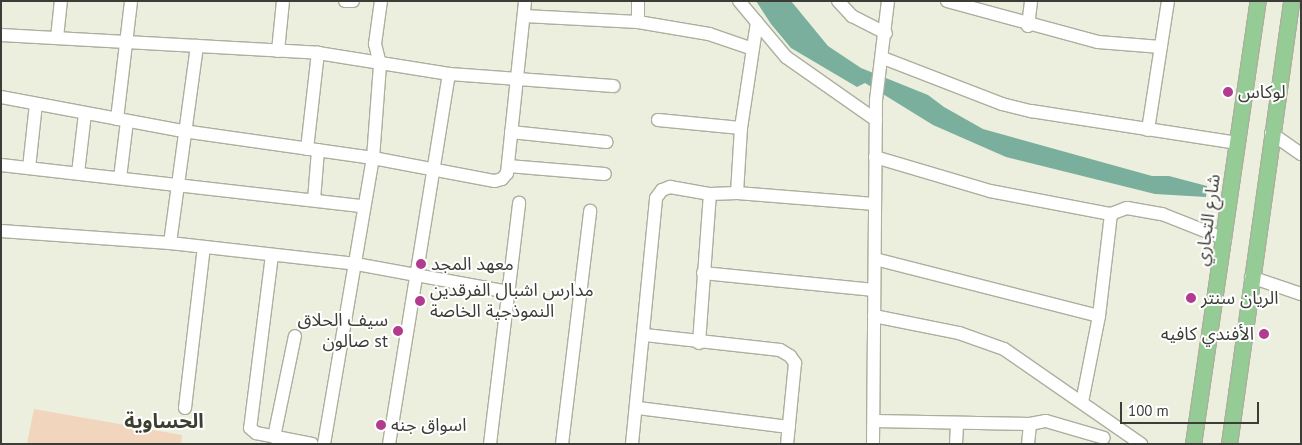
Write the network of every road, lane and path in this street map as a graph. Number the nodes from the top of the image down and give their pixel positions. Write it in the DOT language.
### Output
graph roads {
  1 [pos="61,1"];
  2 [pos="131,1"];
  3 [pos="283,1"];
  4 [pos="345,1"];
  5 [pos="353,1"];
  6 [pos="381,1"];
  7 [pos="525,1"];
  8 [pos="638,1"];
  9 [pos="739,1"];
  10 [pos="838,1"];
  11 [pos="888,1"];
  12 [pos="947,1"];
  13 [pos="1031,1"];
  14 [pos="1168,1"];
  15 [pos="1258,1"];
  16 [pos="1291,1"];
  17 [pos="524,16"];
  18 [pos="638,22"];
  19 [pos="757,22"];
  20 [pos="1028,26"];
  21 [pos="886,34"];
  22 [pos="1,35"];
  23 [pos="57,38"];
  24 [pos="126,42"];
  25 [pos="197,46"];
  26 [pos="1161,47"];
  27 [pos="753,49"];
  28 [pos="278,51"];
  29 [pos="318,53"];
  30 [pos="380,64"];
  31 [pos="882,64"];
  32 [pos="449,74"];
  33 [pos="516,79"];
  34 [pos="614,86"];
  35 [pos="1,97"];
  36 [pos="36,104"];
  37 [pos="85,113"];
  38 [pos="122,120"];
  39 [pos="658,120"];
  40 [pos="876,120"];
  41 [pos="742,128"];
  42 [pos="1148,130"];
  43 [pos="183,131"];
  44 [pos="511,132"];
  45 [pos="1271,133"];
  46 [pos="606,142"];
  47 [pos="1238,143"];
  48 [pos="313,149"];
  49 [pos="1301,154"];
  50 [pos="875,157"];
  51 [pos="373,158"];
  52 [pos="1,165"];
  53 [pos="508,166"];
  54 [pos="30,168"];
  55 [pos="434,169"];
  56 [pos="78,174"];
  57 [pos="604,174"];
  58 [pos="120,178"];
  59 [pos="176,184"];
  60 [pos="737,193"];
  61 [pos="710,194"];
  62 [pos="314,200"];
  63 [pos="519,204"];
  64 [pos="875,204"];
  65 [pos="363,206"];
  66 [pos="590,210"];
  67 [pos="1111,214"];
  68 [pos="1,231"];
  69 [pos="1225,239"];
  70 [pos="170,243"];
  71 [pos="204,247"];
  72 [pos="272,254"];
  73 [pos="875,259"];
  74 [pos="356,264"];
  75 [pos="703,273"];
  76 [pos="415,276"];
  77 [pos="1251,277"];
  78 [pos="874,290"];
  79 [pos="509,292"];
  80 [pos="1301,294"];
  81 [pos="874,316"];
  82 [pos="1099,316"];
  83 [pos="645,335"];
  84 [pos="295,336"];
  85 [pos="699,343"];
  86 [pos="1082,402"];
  87 [pos="185,408"];
  88 [pos="638,408"];
  89 [pos="1107,419"];
  90 [pos="874,421"];
  91 [pos="957,423"];
  92 [pos="1030,424"];
  93 [pos="789,427"];
  94 [pos="274,436"];
  95 [pos="1104,441"];
  96 [pos="312,444"];
  97 [pos="324,444"];
  98 [pos="389,444"];
  99 [pos="490,444"];
  100 [pos="562,444"];
  101 [pos="632,444"];
  102 [pos="787,444"];
  103 [pos="874,444"];
  104 [pos="956,444"];
  105 [pos="1028,444"];
  106 [pos="1141,444"];
  107 [pos="1194,444"];
  108 [pos="1229,444"];
  1 -- 23 [label="street"];
  2 -- 24 [label="street"];
  3 -- 28 [label="street"];
  4 -- 5 [label="street"];
  6 -- 30 [label="street"];
  7 -- 17 [label="street"];
  8 -- 18 [label="street"];
  9 -- 19 [label="street"];
  10 -- 21 [label="street"];
  11 -- 21 [label="street"];
  12 -- 20 [label="street"];
  13 -- 20 [label="street"];
  14 -- 26 [label="street"];
  15 -- 47 [label="main road, شارع التجاري"];
  16 -- 45 [label="main road"];
  17 -- 18 [label="street"];
  17 -- 33 [label="street"];
  18 -- 27 [label="street"];
  19 -- 27 [label="street"];
  19 -- 40 [label="street"];
  20 -- 26 [label="street"];
  21 -- 31 [label="street"];
  22 -- 23 [label="street"];
  23 -- 24 [label="street"];
  24 -- 25 [label="street"];
  24 -- 38 [label="street"];
  25 -- 28 [label="street"];
  25 -- 43 [label="street"];
  26 -- 42 [label="street"];
  27 -- 41 [label="street"];
  28 -- 29 [label="street"];
  29 -- 30 [label="street"];
  29 -- 48 [label="street"];
  30 -- 32 [label="street"];
  30 -- 51 [label="street"];
  31 -- 40 [label="street"];
  31 -- 42 [label="street"];
  32 -- 33 [label="street"];
  32 -- 55 [label="street"];
  33 -- 34 [label="street"];
  33 -- 44 [label="street"];
  35 -- 36 [label="street"];
  36 -- 37 [label="street"];
  36 -- 54 [label="street"];
  37 -- 38 [label="street"];
  37 -- 56 [label="street"];
  38 -- 43 [label="street"];
  38 -- 58 [label="street"];
  39 -- 41 [label="street"];
  40 -- 50 [label="street"];
  41 -- 60 [label="street"];
  42 -- 47 [label="street"];
  43 -- 48 [label="street"];
  43 -- 59 [label="street"];
  44 -- 46 [label="street"];
  44 -- 53 [label="street"];
  45 -- 49 [label="street"];
  45 -- 77 [label="main road"];
  47 -- 69 [label="main road, شارع التجاري"];
  48 -- 51 [label="street"];
  48 -- 62 [label="street"];
  50 -- 64 [label="street"];
  50 -- 67 [label="street"];
  51 -- 55 [label="street"];
  51 -- 65 [label="street"];
  52 -- 54 [label="street"];
  53 -- 55 [label="street"];
  53 -- 57 [label="street"];
  54 -- 56 [label="street"];
  55 -- 76 [label="street"];
  56 -- 58 [label="street"];
  58 -- 59 [label="street"];
  59 -- 62 [label="street"];
  59 -- 70 [label="street"];
  60 -- 61 [label="street"];
  60 -- 64 [label="street"];
  61 -- 75 [label="street"];
  61 -- 83 [label="street"];
  62 -- 65 [label="street"];
  63 -- 79 [label="street"];
  64 -- 73 [label="street"];
  65 -- 74 [label="street"];
  66 -- 100 [label="street"];
  67 -- 69 [label="street"];
  67 -- 82 [label="street"];
  68 -- 70 [label="street"];
  69 -- 107 [label="main road, شارع التجاري"];
  70 -- 71 [label="street"];
  71 -- 72 [label="street"];
  71 -- 87 [label="street"];
  72 -- 74 [label="street"];
  72 -- 94 [label="street"];
  73 -- 78 [label="street"];
  73 -- 82 [label="street"];
  74 -- 76 [label="street"];
  74 -- 97 [label="street"];
  75 -- 78 [label="street"];
  75 -- 85 [label="street"];
  76 -- 79 [label="street"];
  76 -- 98 [label="street"];
  77 -- 80 [label="street"];
  77 -- 108 [label="main road"];
  78 -- 81 [label="street"];
  79 -- 99 [label="street"];
  81 -- 86 [label="street"];
  81 -- 90 [label="street"];
  82 -- 86 [label="street"];
  83 -- 85 [label="street"];
  83 -- 88 [label="street"];
  84 -- 94 [label="street"];
  85 -- 93 [label="street"];
  86 -- 89 [label="street"];
  88 -- 93 [label="street"];
  88 -- 101 [label="street"];
  89 -- 95 [label="street"];
  89 -- 106 [label="street"];
  90 -- 91 [label="street"];
  90 -- 103 [label="street"];
  91 -- 92 [label="street"];
  91 -- 104 [label="street"];
  92 -- 95 [label="street"];
  92 -- 105 [label="street"];
  93 -- 102 [label="street"];
  94 -- 96 [label="street"];
}
